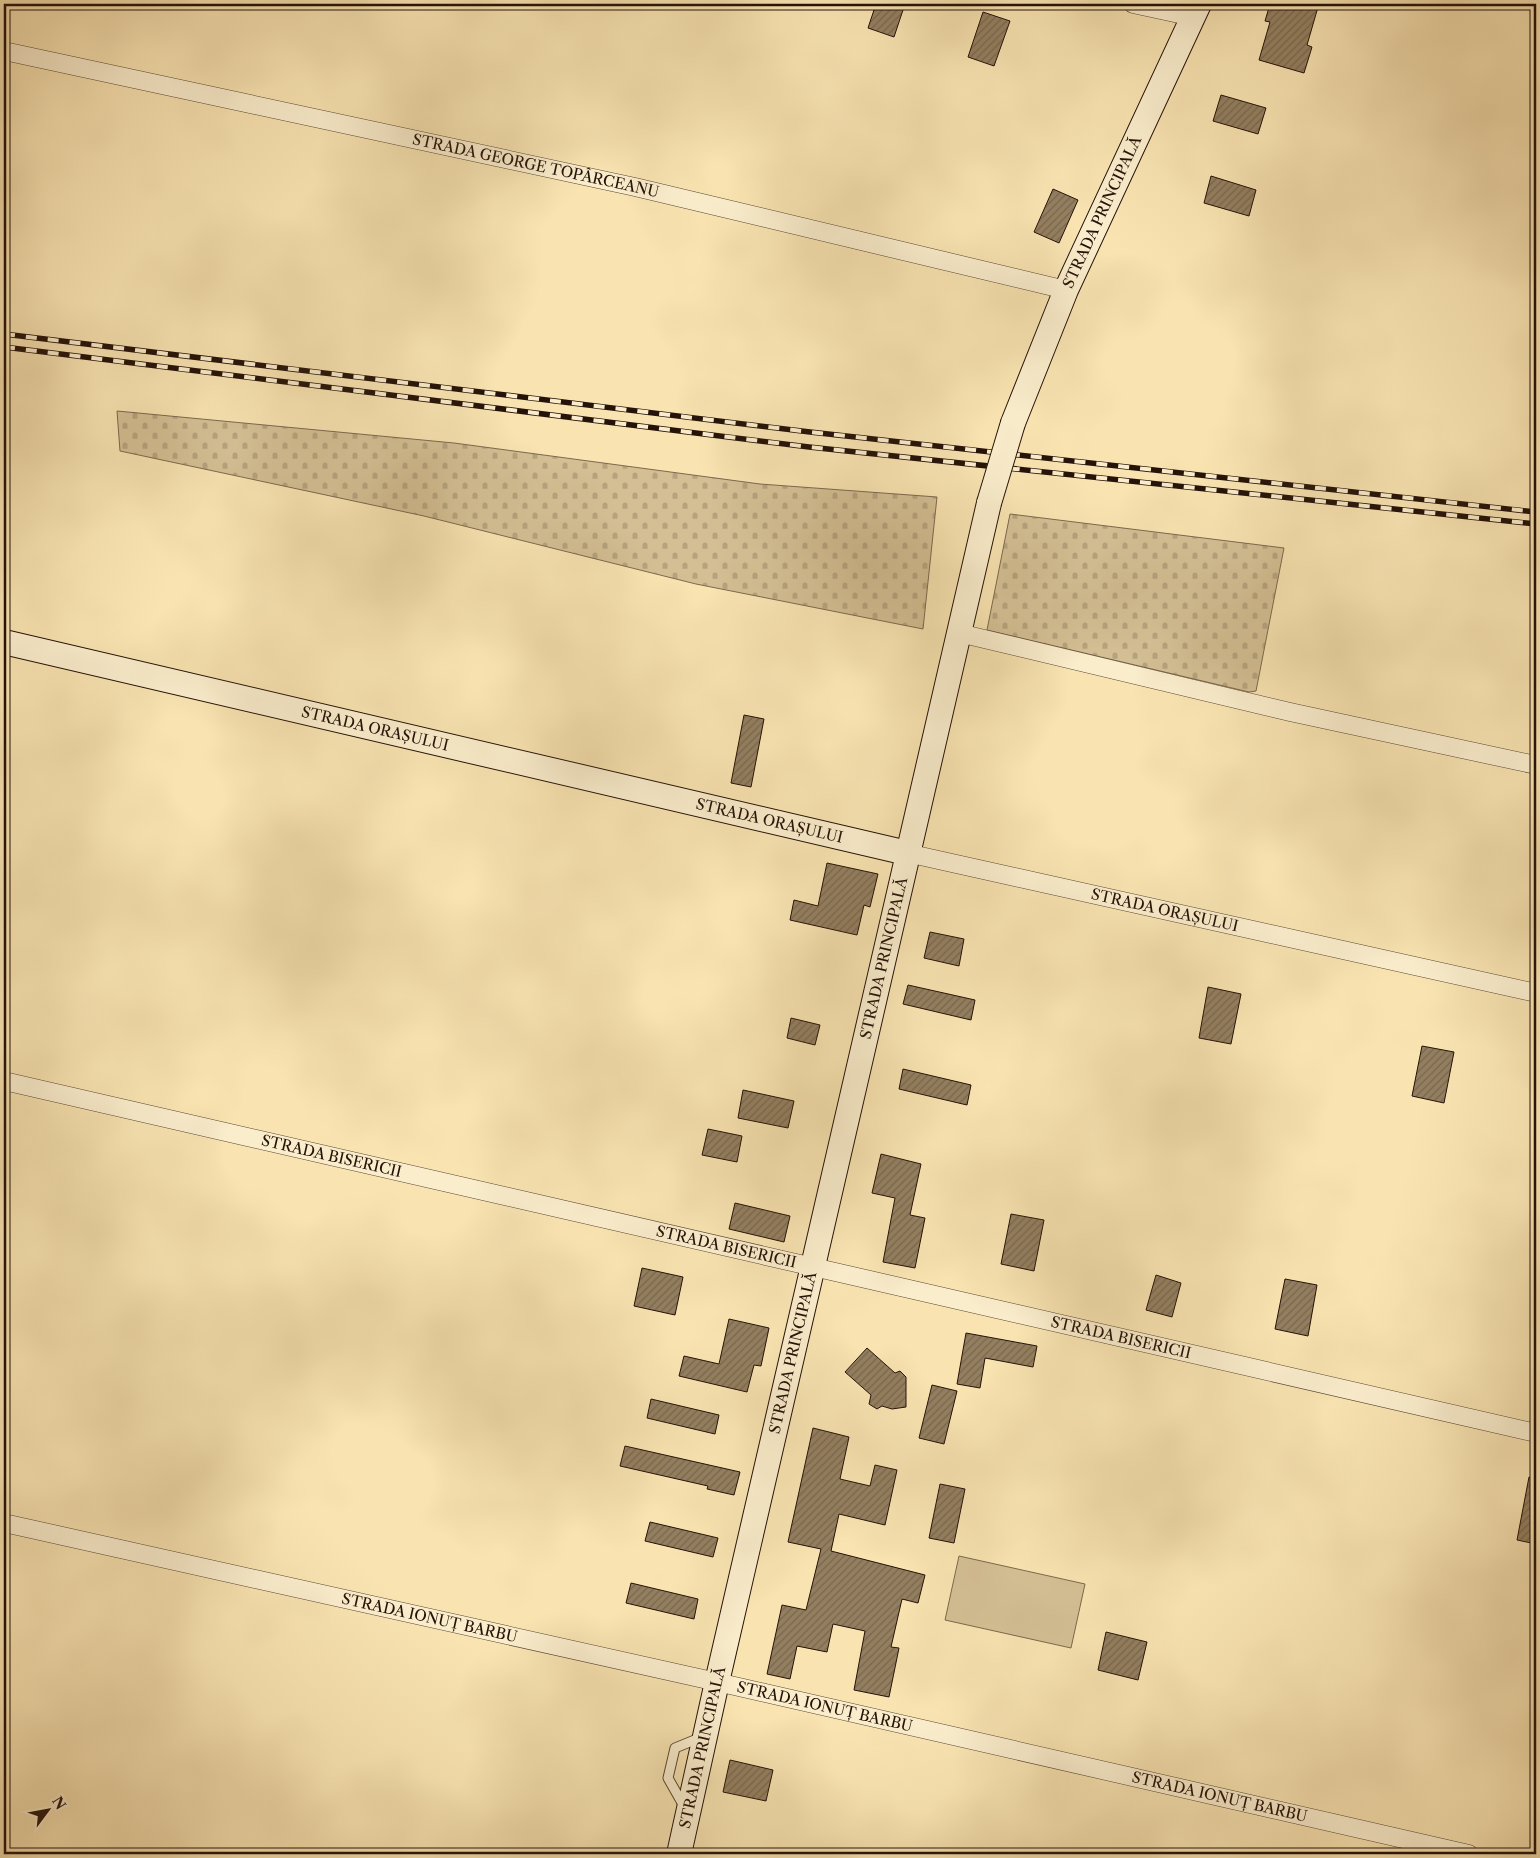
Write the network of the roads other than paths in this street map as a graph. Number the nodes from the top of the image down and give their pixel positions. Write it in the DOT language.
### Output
graph roads {
  1 [pos="1133,4"];
  2 [pos="1196,10"];
  3 [pos="4,51"];
  4 [pos="1066,290"];
  5 [pos="959,633"];
  6 [pos="4,642"];
  7 [pos="1536,765"];
  8 [pos="907,853"];
  9 [pos="1536,993"];
  10 [pos="4,1081"];
  11 [pos="813,1268"];
  12 [pos="1536,1434"];
  13 [pos="4,1523"];
  14 [pos="717,1682"];
  15 [pos="679,1854"];
  16 [pos="1469,1854"];
  1 -- 2 [label="street"];
  2 -- 4 [label="main road, STRADA PRINCIPALĂ"];
  3 -- 4 [label="street, STRADA GEORGE TOPÂRCEANU"];
  4 -- 5 [label="main road, STRADA PRINCIPALĂ, bridge"];
  5 -- 7 [label="street"];
  5 -- 8 [label="main road, STRADA PRINCIPALĂ"];
  6 -- 8 [label="main road, STRADA ORAȘULUI"];
  8 -- 9 [label="street, STRADA ORAȘULUI"];
  8 -- 11 [label="main road, STRADA PRINCIPALĂ"];
  10 -- 11 [label="street, STRADA BISERICII"];
  11 -- 12 [label="street, STRADA BISERICII"];
  11 -- 14 [label="main road, STRADA PRINCIPALĂ"];
  13 -- 14 [label="street, STRADA IONUȚ BARBU"];
  14 -- 15 [label="main road, STRADA PRINCIPALĂ"];
  14 -- 16 [label="street, STRADA IONUȚ BARBU"];
}
